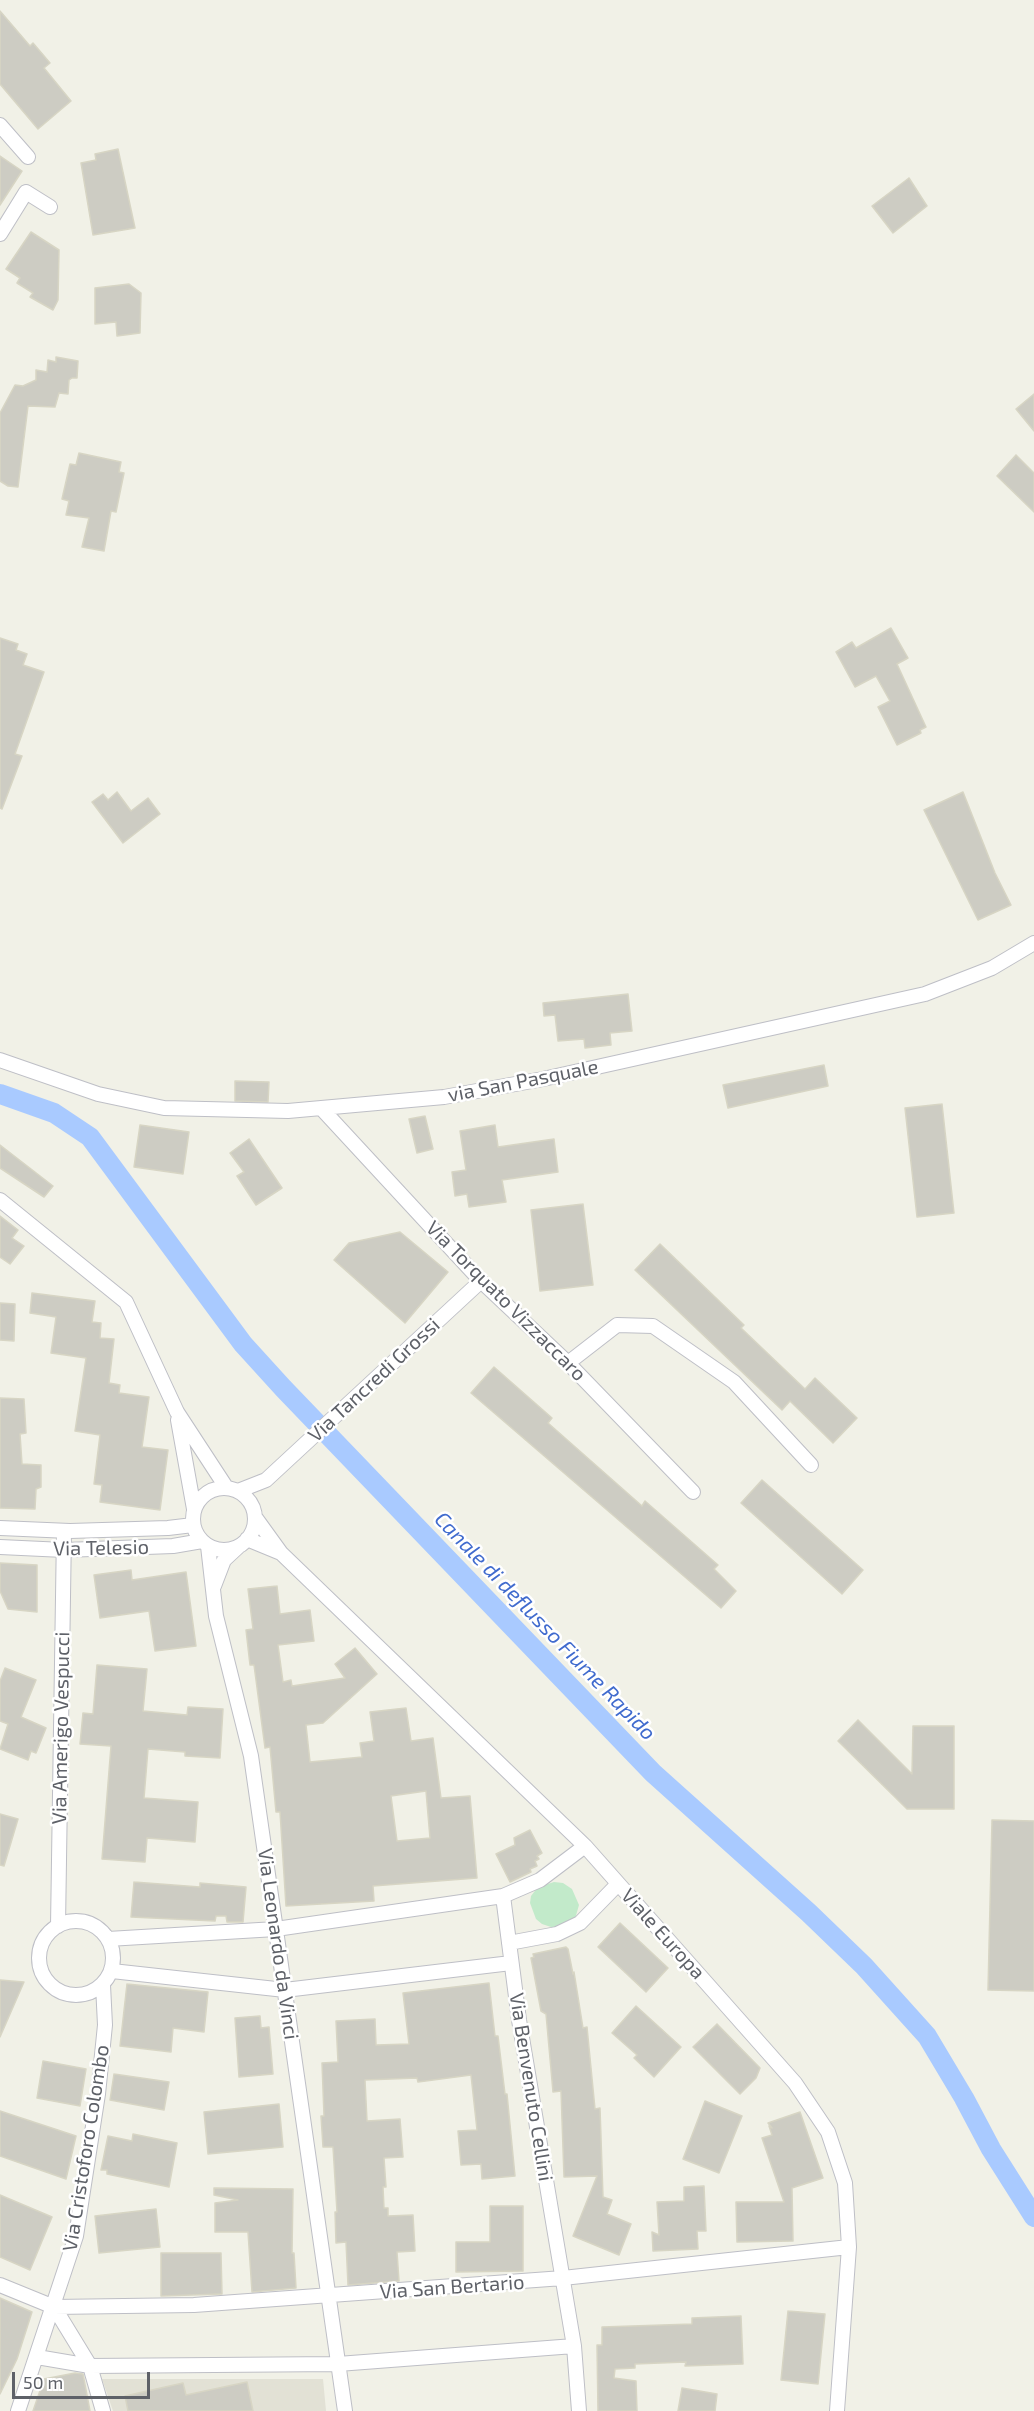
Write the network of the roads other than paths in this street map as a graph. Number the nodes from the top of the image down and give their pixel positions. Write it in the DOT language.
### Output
graph roads {
  1 [pos="0,125"];
  2 [pos="28,157"];
  3 [pos="50,207"];
  4 [pos="0,234"];
  5 [pos="1034,943"];
  6 [pos="0,1060"];
  7 [pos="321,1108"];
  8 [pos="0,1200"];
  9 [pos="481,1281"];
  10 [pos="568,1364"];
  11 [pos="177,1412"];
  12 [pos="811,1466"];
  13 [pos="266,1479"];
  14 [pos="232,1489"];
  15 [pos="693,1492"];
  16 [pos="194,1509"];
  17 [pos="254,1512"];
  18 [pos="193,1525"];
  19 [pos="0,1528"];
  20 [pos="64,1531"];
  21 [pos="205,1543"];
  22 [pos="243,1543"];
  23 [pos="0,1547"];
  24 [pos="64,1550"];
  25 [pos="281,1553"];
  26 [pos="213,1594"];
  27 [pos="585,1846"];
  28 [pos="618,1884"];
  29 [pos="503,1896"];
  30 [pos="58,1926"];
  31 [pos="276,1929"];
  32 [pos="108,1939"];
  33 [pos="508,1943"];
  34 [pos="512,1963"];
  35 [pos="112,1971"];
  36 [pos="103,1985"];
  37 [pos="285,1990"];
  38 [pos="849,2247"];
  39 [pos="563,2278"];
  40 [pos="0,2284"];
  41 [pos="329,2296"];
  42 [pos="54,2307"];
  43 [pos="574,2346"];
  44 [pos="37,2357"];
  45 [pos="339,2364"];
  46 [pos="90,2366"];
  47 [pos="18,2411"];
  48 [pos="103,2411"];
  49 [pos="345,2411"];
  50 [pos="579,2411"];
  51 [pos="837,2411"];
  1 -- 2 [label="street"];
  3 -- 4 [label="street"];
  5 -- 7 [label="street, via San Pasquale"];
  6 -- 7 [label="street, via San Pasquale"];
  7 -- 9 [label="street, Via Torquato Vizzaccaro"];
  8 -- 11 [label="street"];
  9 -- 10 [label="street, Via Torquato Vizzaccaro"];
  9 -- 13 [label="street, Via Tancredi Grossi"];
  10 -- 12 [label="street"];
  10 -- 15 [label="street, Via Torquato Vizzaccaro"];
  11 -- 14 [label="street"];
  11 -- 16 [label="street"];
  13 -- 14 [label="street, Via Tancredi Grossi"];
  13 -- 17 [label="street, Via Tancredi Grossi"];
  14 -- 16 [label="street"];
  14 -- 17 [label="street"];
  16 -- 18 [label="street"];
  17 -- 22 [label="street"];
  17 -- 25 [label="street, Viale Europa"];
  18 -- 20 [label="street, Via Telesio"];
  18 -- 21 [label="street"];
  19 -- 20 [label="street, Via Telesio"];
  20 -- 24 [label="street, Via Amerigo Vespucci"];
  21 -- 22 [label="street"];
  21 -- 24 [label="street, Via Telesio"];
  21 -- 26 [label="street, Via Leonardo da Vinci"];
  22 -- 25 [label="street, Viale Europa"];
  22 -- 26 [label="street"];
  23 -- 24 [label="street, Via Telesio"];
  24 -- 30 [label="street, Via Amerigo Vespucci"];
  25 -- 27 [label="street, Viale Europa"];
  26 -- 31 [label="street, Via Leonardo da Vinci"];
  27 -- 28 [label="street, Viale Europa"];
  27 -- 29 [label="street"];
  28 -- 33 [label="street"];
  28 -- 38 [label="street, Viale Europa"];
  29 -- 31 [label="street"];
  29 -- 33 [label="street, Via Benvenuto Cellini"];
  30 -- 32 [label="street"];
  30 -- 36 [label="street"];
  31 -- 32 [label="street"];
  31 -- 37 [label="street, Via Leonardo da Vinci"];
  32 -- 35 [label="street"];
  33 -- 34 [label="street, Via Benvenuto Cellini"];
  34 -- 37 [label="street"];
  34 -- 39 [label="street, Via Benvenuto Cellini"];
  35 -- 36 [label="street"];
  35 -- 37 [label="street"];
  36 -- 42 [label="street, Via Cristoforo Colombo"];
  37 -- 41 [label="street, Via Leonardo da Vinci"];
  38 -- 39 [label="street, Via San Bertario"];
  38 -- 51 [label="street, Viale Europa"];
  39 -- 41 [label="street, Via San Bertario"];
  39 -- 43 [label="street, Via Benvenuto Cellini"];
  40 -- 42 [label="street"];
  41 -- 42 [label="street, Via San Bertario"];
  41 -- 45 [label="street, Via Leonardo da Vinci"];
  42 -- 44 [label="street, Via Cristoforo Colombo"];
  42 -- 46 [label="street"];
  43 -- 45 [label="street"];
  43 -- 50 [label="street, Via Benvenuto Cellini"];
  44 -- 46 [label="street"];
  44 -- 47 [label="street, Via Cristoforo Colombo"];
  45 -- 46 [label="street"];
  45 -- 49 [label="street, Via Leonardo da Vinci"];
  46 -- 48 [label="street"];
}
